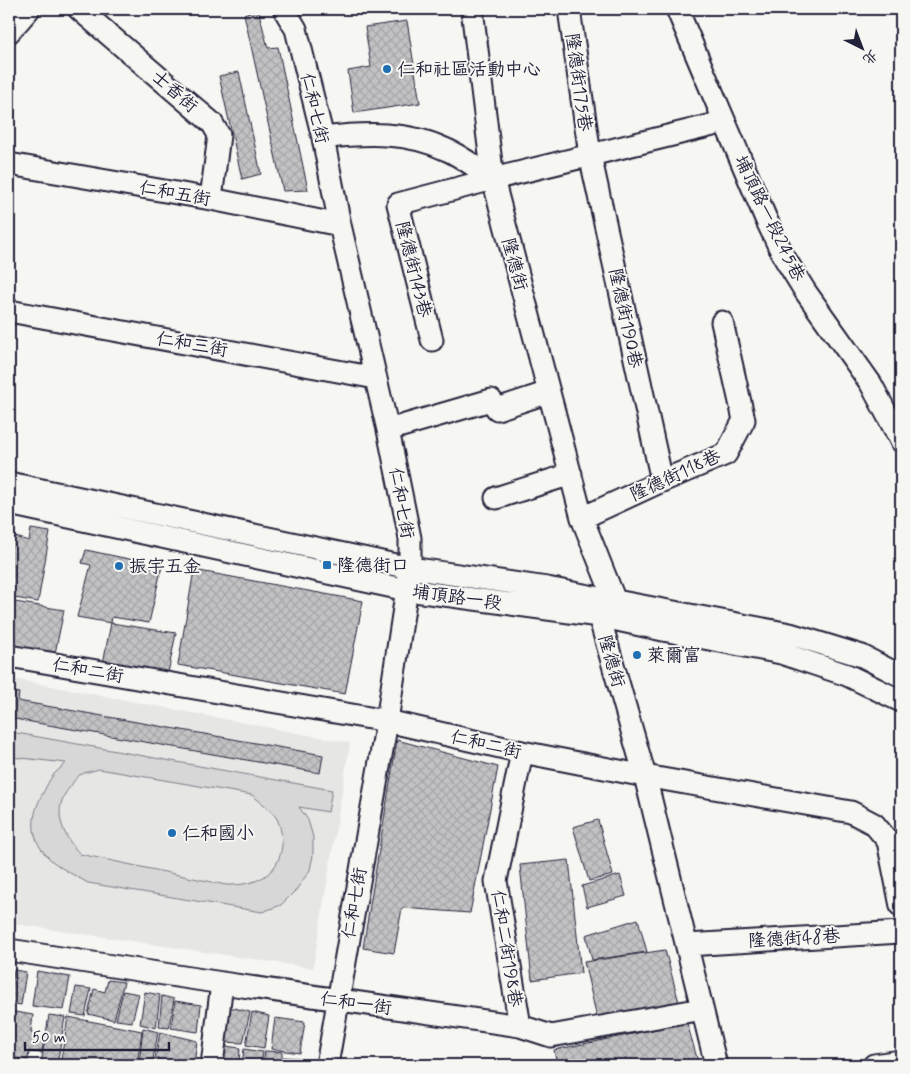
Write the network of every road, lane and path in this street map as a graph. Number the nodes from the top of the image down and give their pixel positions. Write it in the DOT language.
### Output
graph roads {
  1 [pos="29,9"];
  2 [pos="79,9"];
  3 [pos="284,9"];
  4 [pos="472,9"];
  5 [pos="569,9"];
  6 [pos="683,11"];
  7 [pos="9,32"];
  8 [pos="725,122"];
  9 [pos="323,138"];
  10 [pos="590,155"];
  11 [pos="9,164"];
  12 [pos="493,179"];
  13 [pos="211,199"];
  14 [pos="340,225"];
  15 [pos="9,310"];
  16 [pos="722,322"];
  17 [pos="432,340"];
  18 [pos="376,378"];
  19 [pos="549,392"];
  20 [pos="388,430"];
  21 [pos="901,441"];
  22 [pos="570,474"];
  23 [pos="662,481"];
  24 [pos="9,483"];
  25 [pos="496,498"];
  26 [pos="9,504"];
  27 [pos="582,518"];
  28 [pos="410,568"];
  29 [pos="407,590"];
  30 [pos="615,601"];
  31 [pos="599,616"];
  32 [pos="9,656"];
  33 [pos="901,676"];
  34 [pos="901,701"];
  35 [pos="387,722"];
  36 [pos="522,752"];
  37 [pos="645,776"];
  38 [pos="901,906"];
  39 [pos="901,932"];
  40 [pos="687,944"];
  41 [pos="9,950"];
  42 [pos="222,983"];
  43 [pos="337,1000"];
  44 [pos="702,1009"];
  45 [pos="520,1026"];
  46 [pos="901,1061"];
  47 [pos="212,1065"];
  48 [pos="327,1065"];
  49 [pos="716,1065"];
  50 [pos="874,1065"];
  1 -- 7 [label="street"];
  2 -- 13 [label="street, 士香街"];
  3 -- 9 [label="street, 仁和七街"];
  4 -- 12 [label="street, 隆德街"];
  5 -- 10 [label="street, 隆德街175巷"];
  6 -- 8 [label="street, 埔頂路一段245巷"];
  8 -- 10 [label="street"];
  8 -- 21 [label="street, 埔頂路一段245巷"];
  9 -- 12 [label="street"];
  9 -- 14 [label="street, 仁和七街"];
  10 -- 12 [label="street"];
  10 -- 23 [label="street, 隆德街190巷"];
  11 -- 13 [label="street, 仁和五街"];
  12 -- 17 [label="street, 隆德街143巷"];
  12 -- 19 [label="street, 隆德街"];
  13 -- 14 [label="street, 仁和五街"];
  14 -- 18 [label="street, 仁和七街"];
  15 -- 18 [label="street, 仁和三街"];
  16 -- 23 [label="street, 隆德街118巷"];
  18 -- 20 [label="street, 仁和七街"];
  19 -- 20 [label="street"];
  19 -- 22 [label="street, 隆德街"];
  20 -- 28 [label="street, 仁和七街"];
  22 -- 25 [label="street"];
  22 -- 27 [label="street, 隆德街"];
  23 -- 27 [label="street, 隆德街118巷"];
  24 -- 28 [label="street, 埔頂路一段"];
  26 -- 29 [label="street, 埔頂路一段"];
  27 -- 30 [label="street, 隆德街"];
  28 -- 29 [label="street, 仁和七街"];
  28 -- 30 [label="street, 埔頂路一段"];
  29 -- 31 [label="street, 埔頂路一段"];
  29 -- 35 [label="street, 仁和七街"];
  30 -- 31 [label="street, 隆德街"];
  30 -- 33 [label="street, 埔頂路一段"];
  31 -- 34 [label="street, 埔頂路一段"];
  31 -- 37 [label="street, 隆德街"];
  32 -- 35 [label="street, 仁和二街"];
  35 -- 36 [label="street, 仁和二街"];
  35 -- 43 [label="street, 仁和七街"];
  36 -- 37 [label="street, 仁和二街"];
  36 -- 45 [label="street, 仁和二街198巷"];
  37 -- 38 [label="street, 仁和二街"];
  37 -- 40 [label="street, 隆德街"];
  39 -- 40 [label="street, 隆德街48巷"];
  40 -- 44 [label="street, 隆德街"];
  41 -- 42 [label="street, 仁和一街"];
  42 -- 43 [label="street, 仁和一街"];
  42 -- 47 [label="street"];
  43 -- 45 [label="street, 仁和一街"];
  43 -- 48 [label="street, 仁和七街"];
  44 -- 45 [label="street, 仁和一街"];
  44 -- 49 [label="street, 隆德街"];
  46 -- 50 [label="street"];
}
